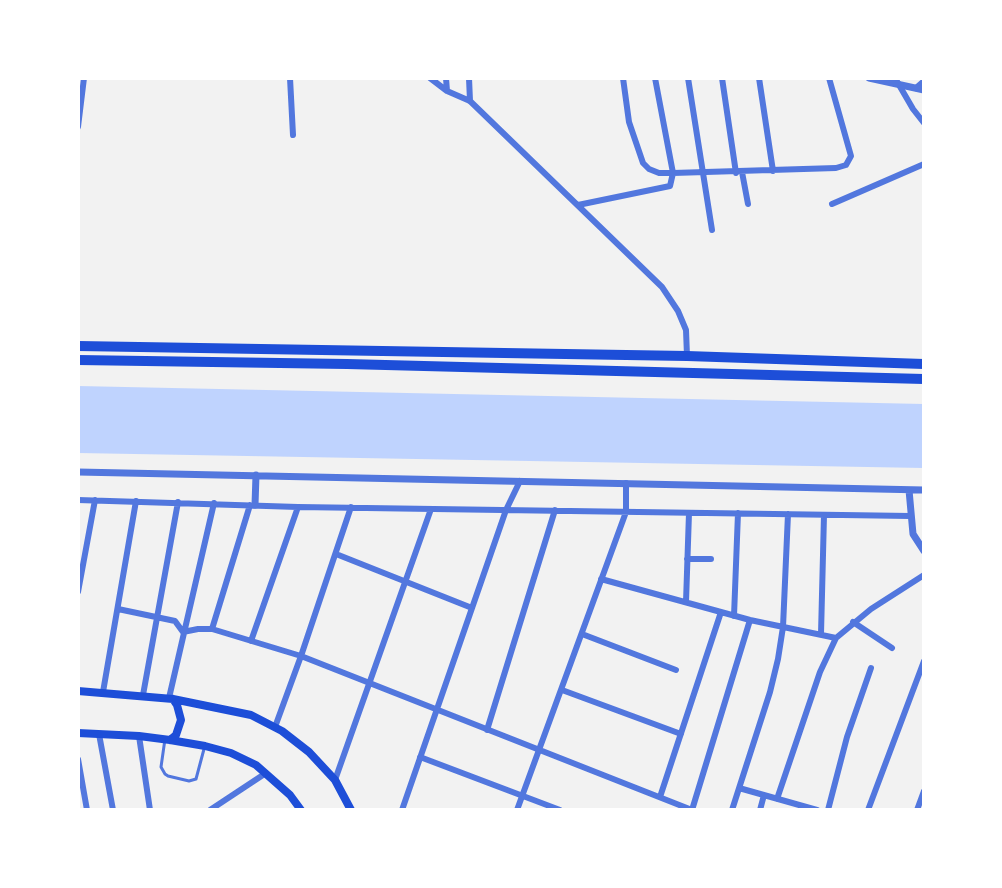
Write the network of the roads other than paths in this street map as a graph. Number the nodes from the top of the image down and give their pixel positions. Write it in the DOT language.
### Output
graph roads {
  1 [pos="84,78"];
  2 [pos="290,78"];
  3 [pos="430,78"];
  4 [pos="446,78"];
  5 [pos="469,78"];
  6 [pos="623,78"];
  7 [pos="655,78"];
  8 [pos="688,78"];
  9 [pos="722,78"];
  10 [pos="759,78"];
  11 [pos="829,78"];
  12 [pos="869,78"];
  13 [pos="896,80"];
  14 [pos="924,81"];
  15 [pos="920,89"];
  16 [pos="447,91"];
  17 [pos="470,101"];
  18 [pos="924,123"];
  19 [pos="78,127"];
  20 [pos="293,135"];
  21 [pos="924,164"];
  22 [pos="773,171"];
  23 [pos="673,173"];
  24 [pos="702,173"];
  25 [pos="739,173"];
  26 [pos="748,204"];
  27 [pos="832,204"];
  28 [pos="578,205"];
  29 [pos="712,230"];
  30 [pos="78,346"];
  31 [pos="347,350"];
  32 [pos="687,356"];
  33 [pos="78,360"];
  34 [pos="347,364"];
  35 [pos="924,364"];
  36 [pos="924,379"];
  37 [pos="78,472"];
  38 [pos="256,475"];
  39 [pos="520,481"];
  40 [pos="626,483"];
  41 [pos="909,490"];
  42 [pos="924,490"];
  43 [pos="78,500"];
  44 [pos="95,500"];
  45 [pos="136,501"];
  46 [pos="178,502"];
  47 [pos="214,503"];
  48 [pos="252,505"];
  49 [pos="298,507"];
  50 [pos="351,507"];
  51 [pos="431,509"];
  52 [pos="506,510"];
  53 [pos="555,510"];
  54 [pos="626,512"];
  55 [pos="689,513"];
  56 [pos="738,513"];
  57 [pos="788,514"];
  58 [pos="824,515"];
  59 [pos="910,516"];
  60 [pos="924,551"];
  61 [pos="336,554"];
  62 [pos="687,559"];
  63 [pos="711,559"];
  64 [pos="924,575"];
  65 [pos="601,579"];
  66 [pos="405,582"];
  67 [pos="78,592"];
  68 [pos="686,602"];
  69 [pos="472,608"];
  70 [pos="118,609"];
  71 [pos="721,612"];
  72 [pos="734,616"];
  73 [pos="158,617"];
  74 [pos="750,620"];
  75 [pos="853,622"];
  76 [pos="783,627"];
  77 [pos="212,629"];
  78 [pos="183,632"];
  79 [pos="582,634"];
  80 [pos="821,634"];
  81 [pos="836,638"];
  82 [pos="251,641"];
  83 [pos="892,648"];
  84 [pos="301,656"];
  85 [pos="924,661"];
  86 [pos="871,668"];
  87 [pos="676,670"];
  88 [pos="369,683"];
  89 [pos="562,690"];
  90 [pos="78,691"];
  91 [pos="103,692"];
  92 [pos="143,695"];
  93 [pos="171,699"];
  94 [pos="437,709"];
  95 [pos="275,727"];
  96 [pos="487,730"];
  97 [pos="78,733"];
  98 [pos="99,734"];
  99 [pos="681,734"];
  100 [pos="139,736"];
  101 [pos="168,740"];
  102 [pos="205,746"];
  103 [pos="540,750"];
  104 [pos="420,757"];
  105 [pos="78,759"];
  106 [pos="266,773"];
  107 [pos="335,780"];
  108 [pos="739,788"];
  109 [pos="924,791"];
  110 [pos="764,795"];
  111 [pos="523,796"];
  112 [pos="660,797"];
  113 [pos="777,799"];
  114 [pos="794,807"];
  115 [pos="87,810"];
  116 [pos="113,810"];
  117 [pos="150,810"];
  118 [pos="210,810"];
  119 [pos="301,810"];
  120 [pos="351,810"];
  121 [pos="402,810"];
  122 [pos="517,810"];
  123 [pos="560,810"];
  124 [pos="692,810"];
  125 [pos="732,810"];
  126 [pos="760,810"];
  127 [pos="817,810"];
  128 [pos="828,810"];
  129 [pos="868,810"];
  130 [pos="917,810"];
  1 -- 19 [label="street"];
  2 -- 20 [label="street"];
  3 -- 16 [label="street"];
  4 -- 16 [label="street"];
  5 -- 17 [label="street"];
  6 -- 23 [label="street"];
  7 -- 23 [label="street"];
  8 -- 24 [label="street"];
  9 -- 25 [label="street"];
  10 -- 22 [label="street"];
  11 -- 22 [label="street"];
  12 -- 13 [label="street"];
  13 -- 15 [label="street"];
  13 -- 18 [label="street"];
  14 -- 15 [label="street"];
  16 -- 17 [label="street"];
  17 -- 28 [label="street"];
  21 -- 27 [label="street"];
  22 -- 25 [label="street"];
  23 -- 24 [label="street"];
  23 -- 28 [label="street"];
  24 -- 25 [label="street"];
  24 -- 29 [label="street"];
  25 -- 26 [label="street"];
  28 -- 32 [label="street"];
  30 -- 31 [label="highway"];
  31 -- 32 [label="highway"];
  31 -- 34 [label="highway"];
  32 -- 35 [label="highway"];
  33 -- 34 [label="highway"];
  34 -- 36 [label="highway"];
  37 -- 38 [label="street"];
  38 -- 39 [label="street"];
  38 -- 48 [label="street"];
  39 -- 40 [label="street"];
  39 -- 52 [label="street"];
  40 -- 41 [label="street"];
  40 -- 54 [label="street"];
  41 -- 42 [label="street"];
  41 -- 59 [label="street"];
  43 -- 44 [label="street"];
  44 -- 45 [label="street"];
  44 -- 67 [label="street"];
  45 -- 46 [label="street"];
  45 -- 70 [label="street"];
  46 -- 47 [label="street"];
  46 -- 73 [label="street"];
  47 -- 48 [label="street"];
  47 -- 78 [label="street"];
  48 -- 49 [label="street"];
  48 -- 77 [label="street"];
  49 -- 50 [label="street"];
  49 -- 82 [label="street"];
  50 -- 51 [label="street"];
  50 -- 61 [label="street"];
  51 -- 52 [label="street"];
  51 -- 66 [label="street"];
  52 -- 53 [label="street"];
  52 -- 69 [label="street"];
  53 -- 54 [label="street"];
  53 -- 96 [label="street"];
  54 -- 55 [label="street"];
  54 -- 65 [label="street"];
  55 -- 56 [label="street"];
  55 -- 62 [label="street"];
  56 -- 57 [label="street"];
  56 -- 72 [label="street"];
  57 -- 58 [label="street"];
  57 -- 76 [label="street"];
  58 -- 59 [label="street"];
  58 -- 80 [label="street"];
  59 -- 60 [label="street"];
  61 -- 66 [label="street"];
  61 -- 84 [label="street"];
  62 -- 63 [label="street"];
  62 -- 68 [label="street"];
  64 -- 75 [label="street"];
  65 -- 68 [label="street"];
  65 -- 79 [label="street"];
  66 -- 69 [label="street"];
  66 -- 88 [label="street"];
  68 -- 71 [label="street"];
  69 -- 94 [label="street"];
  70 -- 73 [label="street"];
  70 -- 91 [label="street"];
  71 -- 72 [label="street"];
  71 -- 99 [label="street"];
  72 -- 74 [label="street"];
  73 -- 78 [label="street"];
  73 -- 92 [label="street"];
  74 -- 76 [label="street"];
  74 -- 124 [label="street"];
  75 -- 81 [label="street"];
  75 -- 83 [label="street"];
  76 -- 80 [label="street"];
  76 -- 108 [label="street"];
  77 -- 78 [label="street"];
  77 -- 82 [label="street"];
  78 -- 93 [label="street"];
  79 -- 87 [label="street"];
  79 -- 89 [label="street"];
  80 -- 81 [label="street"];
  81 -- 113 [label="street"];
  82 -- 84 [label="street"];
  84 -- 88 [label="street"];
  84 -- 95 [label="street"];
  85 -- 129 [label="street"];
  86 -- 128 [label="street"];
  88 -- 94 [label="street"];
  88 -- 107 [label="street"];
  89 -- 99 [label="street"];
  89 -- 103 [label="street"];
  90 -- 91 [label="main road"];
  91 -- 92 [label="main road"];
  92 -- 93 [label="main road"];
  93 -- 95 [label="main road"];
  93 -- 101 [label="main road"];
  94 -- 96 [label="street"];
  94 -- 104 [label="street"];
  95 -- 107 [label="main road"];
  96 -- 103 [label="street"];
  97 -- 98 [label="main road"];
  98 -- 100 [label="main road"];
  98 -- 116 [label="street"];
  99 -- 112 [label="street"];
  100 -- 101 [label="main road"];
  100 -- 117 [label="street"];
  101 -- 102 [label="main road"];
  101 -- 102 [label="lane"];
  102 -- 106 [label="main road"];
  103 -- 111 [label="street"];
  103 -- 112 [label="street"];
  104 -- 111 [label="street"];
  104 -- 121 [label="street"];
  105 -- 115 [label="street"];
  106 -- 118 [label="street"];
  106 -- 119 [label="main road"];
  107 -- 120 [label="main road"];
  108 -- 110 [label="street"];
  108 -- 125 [label="street"];
  109 -- 130 [label="street"];
  110 -- 113 [label="street"];
  110 -- 126 [label="street"];
  111 -- 122 [label="street"];
  111 -- 123 [label="street"];
  112 -- 124 [label="street"];
  113 -- 114 [label="street"];
  114 -- 127 [label="street"];
}
